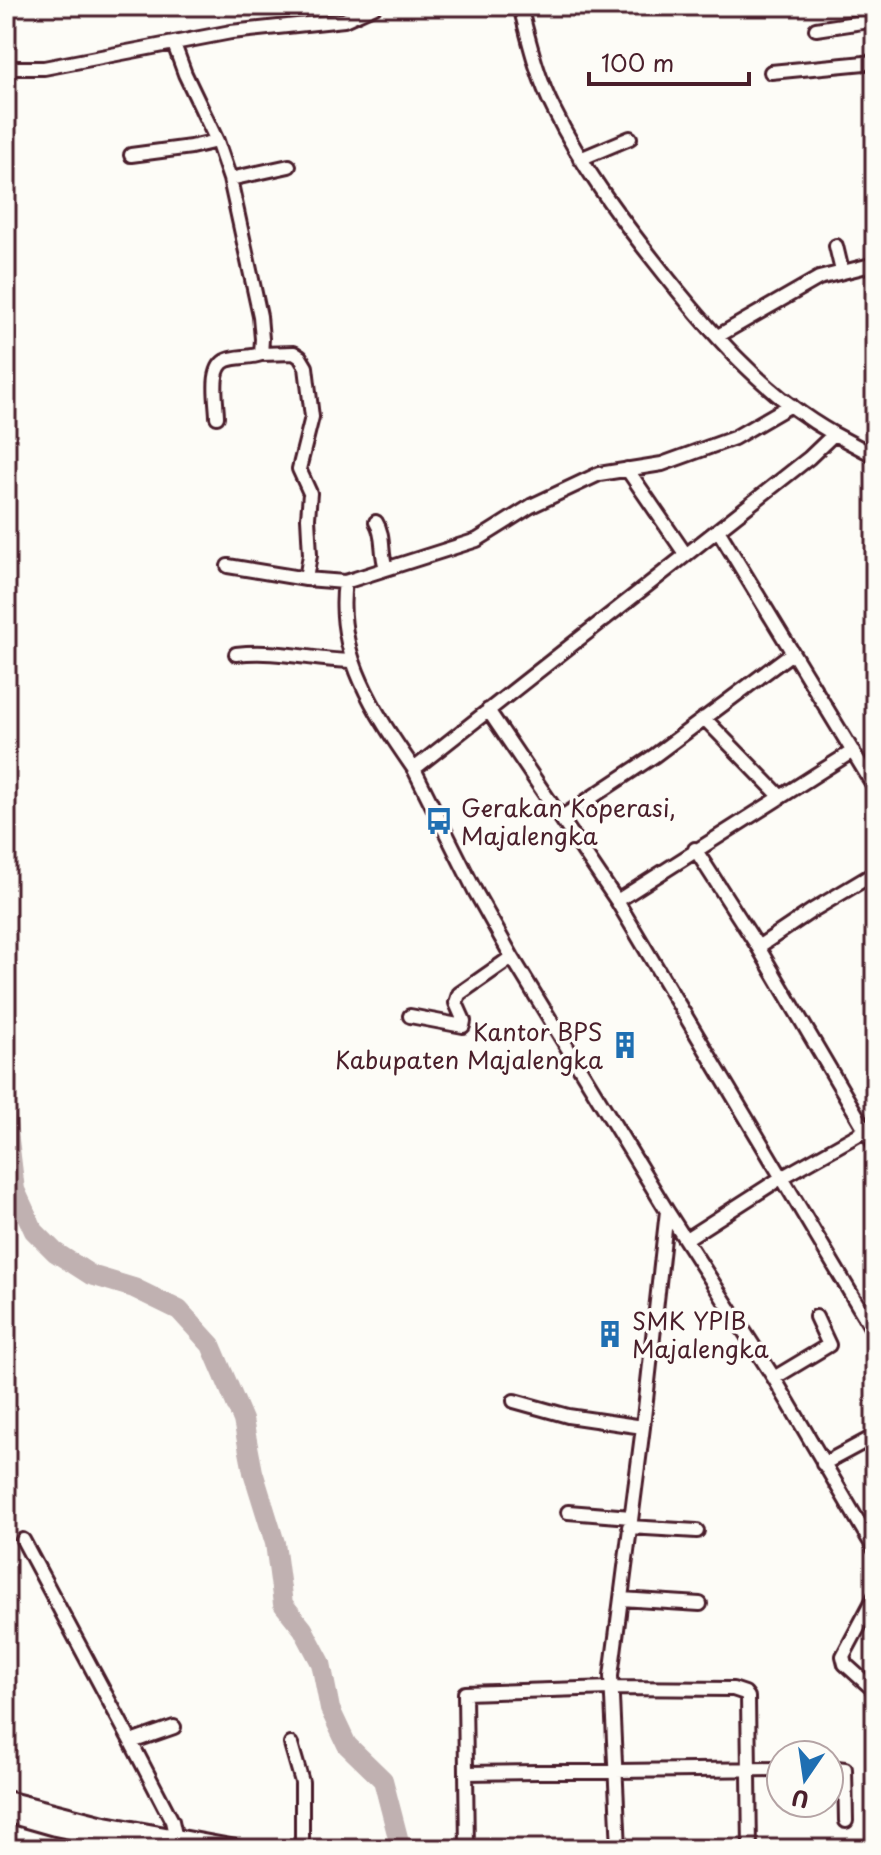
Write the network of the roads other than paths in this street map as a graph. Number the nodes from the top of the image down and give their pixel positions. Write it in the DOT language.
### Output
graph roads {
  1 [pos="520,6"];
  2 [pos="372,7"];
  3 [pos="875,20"];
  4 [pos="816,29"];
  5 [pos="174,44"];
  6 [pos="875,62"];
  7 [pos="6,68"];
  8 [pos="771,72"];
  9 [pos="630,138"];
  10 [pos="217,141"];
  11 [pos="131,155"];
  12 [pos="580,159"];
  13 [pos="289,166"];
  14 [pos="230,179"];
  15 [pos="836,246"];
  16 [pos="875,264"];
  17 [pos="842,271"];
  18 [pos="718,336"];
  19 [pos="261,354"];
  20 [pos="791,405"];
  21 [pos="217,417"];
  22 [pos="834,434"];
  23 [pos="875,456"];
  24 [pos="627,469"];
  25 [pos="376,522"];
  26 [pos="718,530"];
  27 [pos="686,555"];
  28 [pos="228,566"];
  29 [pos="386,568"];
  30 [pos="306,579"];
  31 [pos="345,582"];
  32 [pos="792,653"];
  33 [pos="236,654"];
  34 [pos="351,661"];
  35 [pos="488,710"];
  36 [pos="704,718"];
  37 [pos="853,751"];
  38 [pos="414,769"];
  39 [pos="875,788"];
  40 [pos="781,797"];
  41 [pos="562,817"];
  42 [pos="695,849"];
  43 [pos="875,873"];
  44 [pos="617,901"];
  45 [pos="758,947"];
  46 [pos="512,957"];
  47 [pos="410,1016"];
  48 [pos="870,1127"];
  49 [pos="875,1146"];
  50 [pos="781,1178"];
  51 [pos="667,1211"];
  52 [pos="686,1239"];
  53 [pos="816,1317"];
  54 [pos="875,1334"];
  55 [pos="774,1378"];
  56 [pos="514,1401"];
  57 [pos="643,1427"];
  58 [pos="875,1436"];
  59 [pos="823,1464"];
  60 [pos="568,1512"];
  61 [pos="630,1522"];
  62 [pos="697,1531"];
  63 [pos="23,1540"];
  64 [pos="875,1550"];
  65 [pos="875,1596"];
  66 [pos="621,1599"];
  67 [pos="700,1604"];
  68 [pos="610,1688"];
  69 [pos="875,1691"];
  70 [pos="174,1727"];
  71 [pos="131,1742"];
  72 [pos="291,1744"];
  73 [pos="748,1769"];
  74 [pos="765,1769"];
  75 [pos="845,1769"];
  76 [pos="618,1770"];
  77 [pos="466,1773"];
  78 [pos="6,1800"];
  79 [pos="6,1813"];
  80 [pos="846,1821"];
  81 [pos="176,1839"];
  82 [pos="160,1849"];
  83 [pos="236,1849"];
  84 [pos="302,1849"];
  85 [pos="467,1849"];
  86 [pos="619,1849"];
  87 [pos="750,1849"];
  1 -- 12 [label="street"];
  2 -- 5 [label="street"];
  3 -- 4 [label="street"];
  5 -- 7 [label="street"];
  5 -- 10 [label="street"];
  6 -- 8 [label="street"];
  9 -- 12 [label="street"];
  10 -- 11 [label="street"];
  10 -- 14 [label="street"];
  12 -- 18 [label="street"];
  13 -- 14 [label="street"];
  14 -- 19 [label="street"];
  15 -- 17 [label="street"];
  16 -- 17 [label="street"];
  17 -- 18 [label="street"];
  18 -- 20 [label="street"];
  19 -- 21 [label="street"];
  19 -- 30 [label="street"];
  20 -- 22 [label="street"];
  20 -- 24 [label="street"];
  22 -- 23 [label="street"];
  22 -- 26 [label="street"];
  24 -- 27 [label="street"];
  24 -- 29 [label="street"];
  25 -- 29 [label="street"];
  26 -- 27 [label="street"];
  26 -- 32 [label="street"];
  27 -- 35 [label="street"];
  28 -- 30 [label="street"];
  29 -- 31 [label="street"];
  30 -- 31 [label="street"];
  31 -- 34 [label="street"];
  32 -- 36 [label="street"];
  32 -- 37 [label="street"];
  33 -- 34 [label="street"];
  34 -- 38 [label="street"];
  35 -- 38 [label="street"];
  35 -- 41 [label="street"];
  36 -- 40 [label="street"];
  36 -- 41 [label="street"];
  37 -- 39 [label="street"];
  37 -- 40 [label="street"];
  38 -- 46 [label="street"];
  40 -- 42 [label="street"];
  41 -- 44 [label="street"];
  42 -- 44 [label="street"];
  42 -- 45 [label="street"];
  43 -- 45 [label="street"];
  44 -- 50 [label="street"];
  45 -- 48 [label="street"];
  46 -- 47 [label="street"];
  46 -- 51 [label="street"];
  48 -- 49 [label="street"];
  48 -- 50 [label="street"];
  50 -- 52 [label="street"];
  50 -- 54 [label="street"];
  51 -- 52 [label="street"];
  51 -- 57 [label="street"];
  52 -- 55 [label="street"];
  53 -- 55 [label="street"];
  55 -- 59 [label="street"];
  56 -- 57 [label="street"];
  57 -- 61 [label="street"];
  58 -- 59 [label="street"];
  59 -- 64 [label="street"];
  60 -- 61 [label="street"];
  61 -- 62 [label="street"];
  61 -- 66 [label="street"];
  63 -- 71 [label="street"];
  65 -- 69 [label="street"];
  66 -- 67 [label="street"];
  66 -- 68 [label="street"];
  68 -- 73 [label="street"];
  68 -- 76 [label="street"];
  68 -- 77 [label="street"];
  70 -- 71 [label="street"];
  71 -- 81 [label="street"];
  72 -- 84 [label="street"];
  73 -- 74 [label="street"];
  73 -- 76 [label="street"];
  73 -- 87 [label="street"];
  75 -- 80 [label="street"];
  76 -- 77 [label="street"];
  76 -- 86 [label="street"];
  77 -- 85 [label="street"];
  78 -- 81 [label="main road"];
  79 -- 82 [label="main road"];
  81 -- 83 [label="main road"];
}
